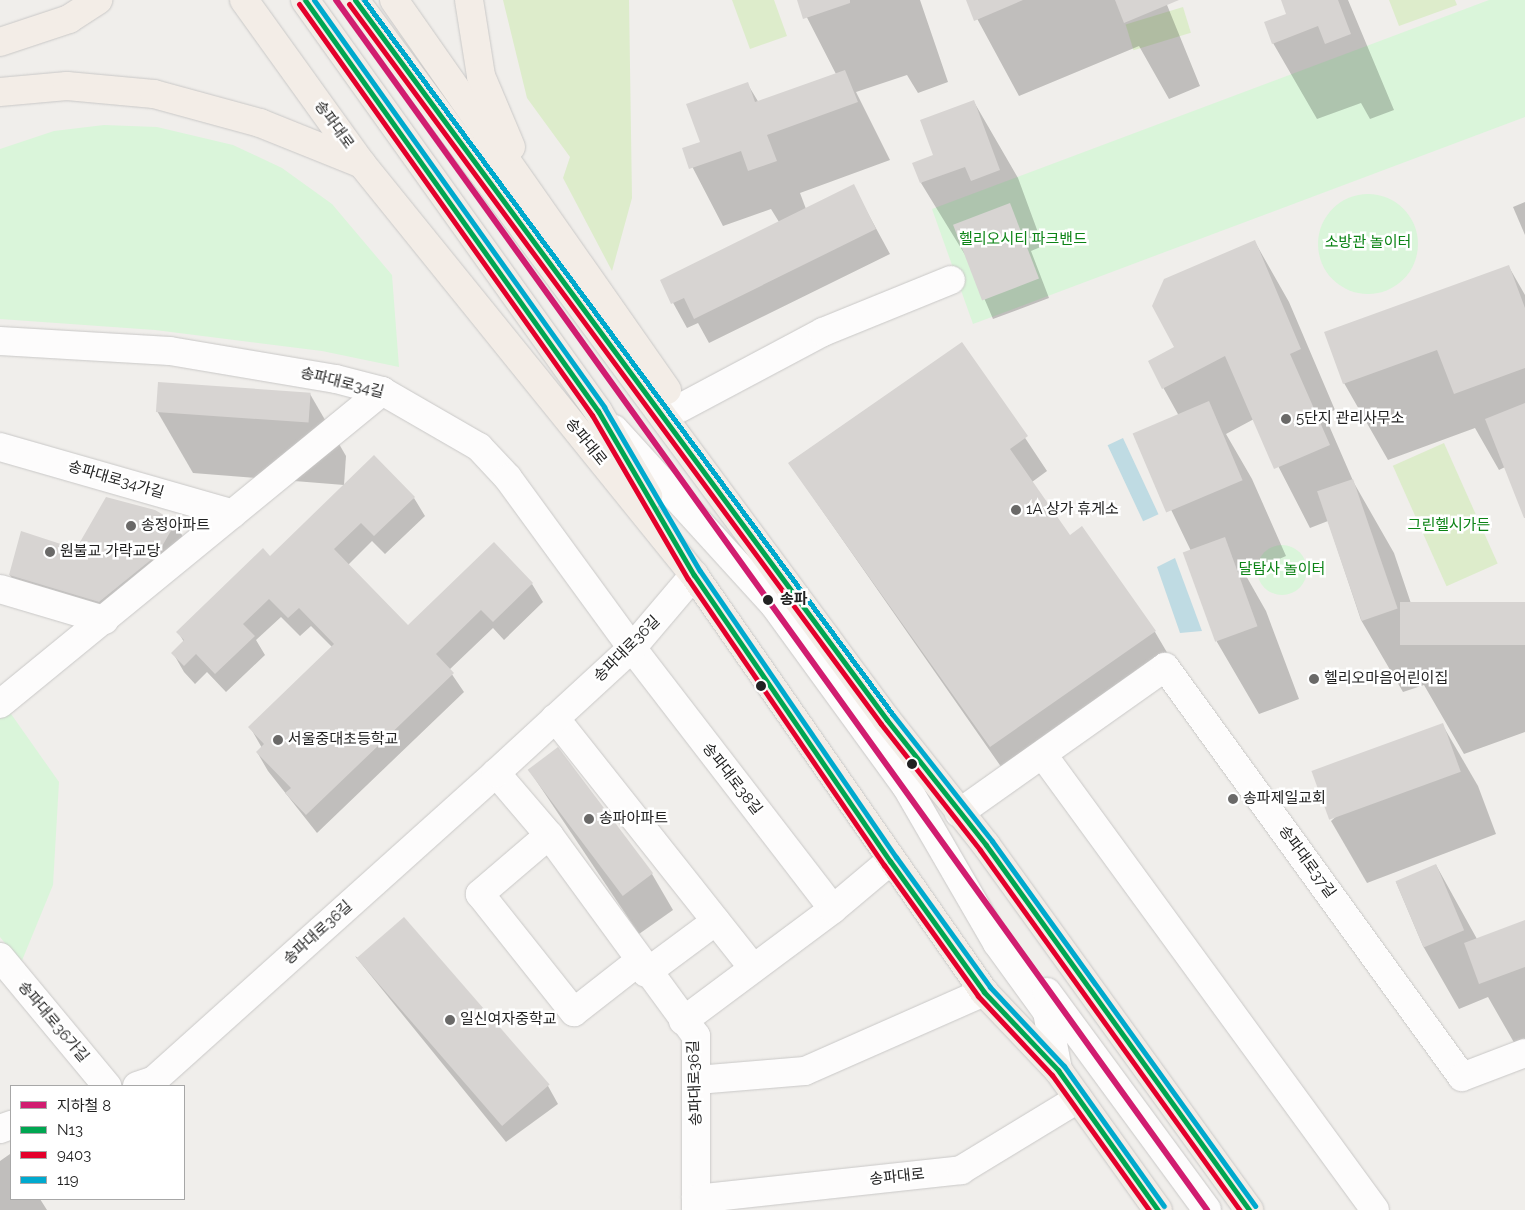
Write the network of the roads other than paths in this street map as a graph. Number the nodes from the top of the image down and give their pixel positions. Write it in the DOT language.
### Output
graph roads {
  1 [pos="98,0"];
  2 [pos="244,0"];
  3 [pos="305,0"];
  4 [pos="355,0"];
  5 [pos="394,0"];
  6 [pos="469,0"];
  7 [pos="0,42"];
  8 [pos="0,92"];
  9 [pos="362,164"];
  10 [pos="533,197"];
  11 [pos="951,280"];
  12 [pos="1,342"];
  13 [pos="382,391"];
  14 [pos="680,408"];
  15 [pos="598,411"];
  16 [pos="0,446"];
  17 [pos="700,466"];
  18 [pos="233,514"];
  19 [pos="694,575"];
  20 [pos="0,589"];
  21 [pos="104,620"];
  22 [pos="632,648"];
  23 [pos="0,704"];
  24 [pos="556,718"];
  25 [pos="887,720"];
  26 [pos="1042,755"];
  27 [pos="496,773"];
  28 [pos="959,813"];
  29 [pos="548,834"];
  30 [pos="890,861"];
  31 [pos="833,909"];
  32 [pos="716,920"];
  33 [pos="0,957"];
  34 [pos="642,967"];
  35 [pos="753,968"];
  36 [pos="984,992"];
  37 [pos="683,1021"];
  38 [pos="1525,1053"];
  39 [pos="1058,1070"];
  40 [pos="697,1080"];
  41 [pos="106,1085"];
  42 [pos="139,1085"];
  43 [pos="1078,1099"];
  44 [pos="696,1205"];
  45 [pos="1158,1210"];
  46 [pos="1207,1210"];
  47 [pos="1249,1210"];
  48 [pos="1375,1210"];
  1 -- 7 [label="main road"];
  2 -- 9 [label="main road, 송파대로"];
  3 -- 15 [label="main road"];
  4 -- 17 [label="main road"];
  5 -- 10 [label="main road"];
  6 -- 10 [label="main road"];
  8 -- 9 [label="main road"];
  9 -- 19 [label="main road, 송파대로"];
  10 -- 14 [label="main road"];
  11 -- 14 [label="street"];
  12 -- 13 [label="street, 송파대로34길"];
  13 -- 18 [label="street"];
  13 -- 22 [label="street, 송파대로34길"];
  14 -- 17 [label="main road"];
  15 -- 19 [label="main road"];
  15 -- 39 [label="street"];
  16 -- 18 [label="street, 송파대로34가길"];
  17 -- 25 [label="main road"];
  18 -- 21 [label="street"];
  19 -- 22 [label="street, 송파대로36길"];
  19 -- 30 [label="main road, 송파대로"];
  20 -- 21 [label="street"];
  21 -- 23 [label="street"];
  22 -- 24 [label="street, 송파대로36길"];
  22 -- 31 [label="street, 송파대로38길"];
  24 -- 27 [label="street, 송파대로36길"];
  24 -- 32 [label="street"];
  25 -- 28 [label="main road"];
  25 -- 46 [label="street"];
  26 -- 28 [label="street, 송파대로37길"];
  26 -- 38 [label="street, 송파대로37길"];
  26 -- 48 [label="street"];
  27 -- 29 [label="street, 송파대로36길"];
  27 -- 42 [label="street, 송파대로36길"];
  28 -- 47 [label="main road"];
  29 -- 34 [label="street, 송파대로36길"];
  29 -- 34 [label="street"];
  30 -- 31 [label="street"];
  30 -- 36 [label="main road, 송파대로"];
  31 -- 35 [label="street"];
  32 -- 34 [label="street"];
  32 -- 35 [label="street"];
  33 -- 41 [label="street, 송파대로36가길"];
  34 -- 37 [label="street, 송파대로36길"];
  35 -- 37 [label="street"];
  36 -- 39 [label="main road, 송파대로"];
  36 -- 40 [label="street"];
  37 -- 40 [label="street, 송파대로36길"];
  39 -- 43 [label="main road, 송파대로"];
  40 -- 44 [label="street, 송파대로36길"];
  43 -- 44 [label="street, 송파대로"];
  43 -- 45 [label="main road, 송파대로"];
}
